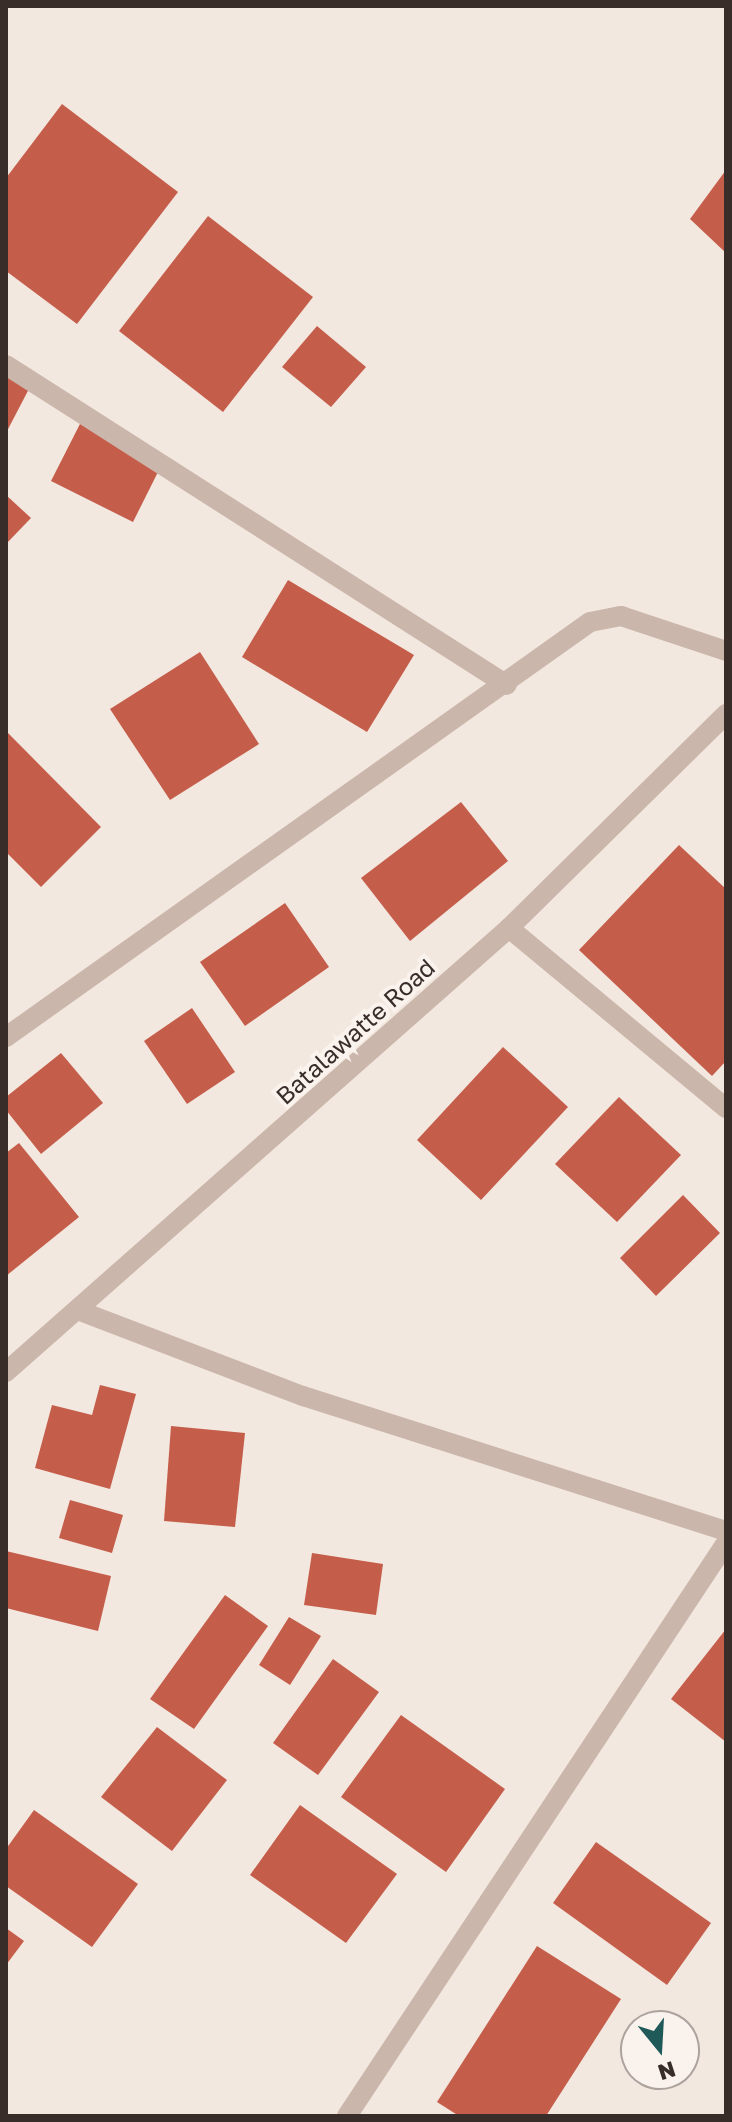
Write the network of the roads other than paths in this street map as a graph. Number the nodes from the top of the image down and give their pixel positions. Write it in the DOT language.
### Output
graph roads {
  1 [pos="6,365"];
  2 [pos="726,651"];
  3 [pos="507,685"];
  4 [pos="726,714"];
  5 [pos="509,928"];
  6 [pos="6,1037"];
  7 [pos="726,1108"];
  8 [pos="80,1311"];
  9 [pos="6,1372"];
  10 [pos="726,1531"];
  11 [pos="726,1543"];
  12 [pos="347,2116"];
  1 -- 3 [label="street"];
  2 -- 3 [label="street"];
  3 -- 6 [label="street"];
  4 -- 5 [label="street, Batalawatte Road"];
  5 -- 7 [label="street"];
  5 -- 8 [label="street, Batalawatte Road"];
  8 -- 9 [label="street, Batalawatte Road"];
  8 -- 10 [label="street"];
  11 -- 12 [label="street"];
}
